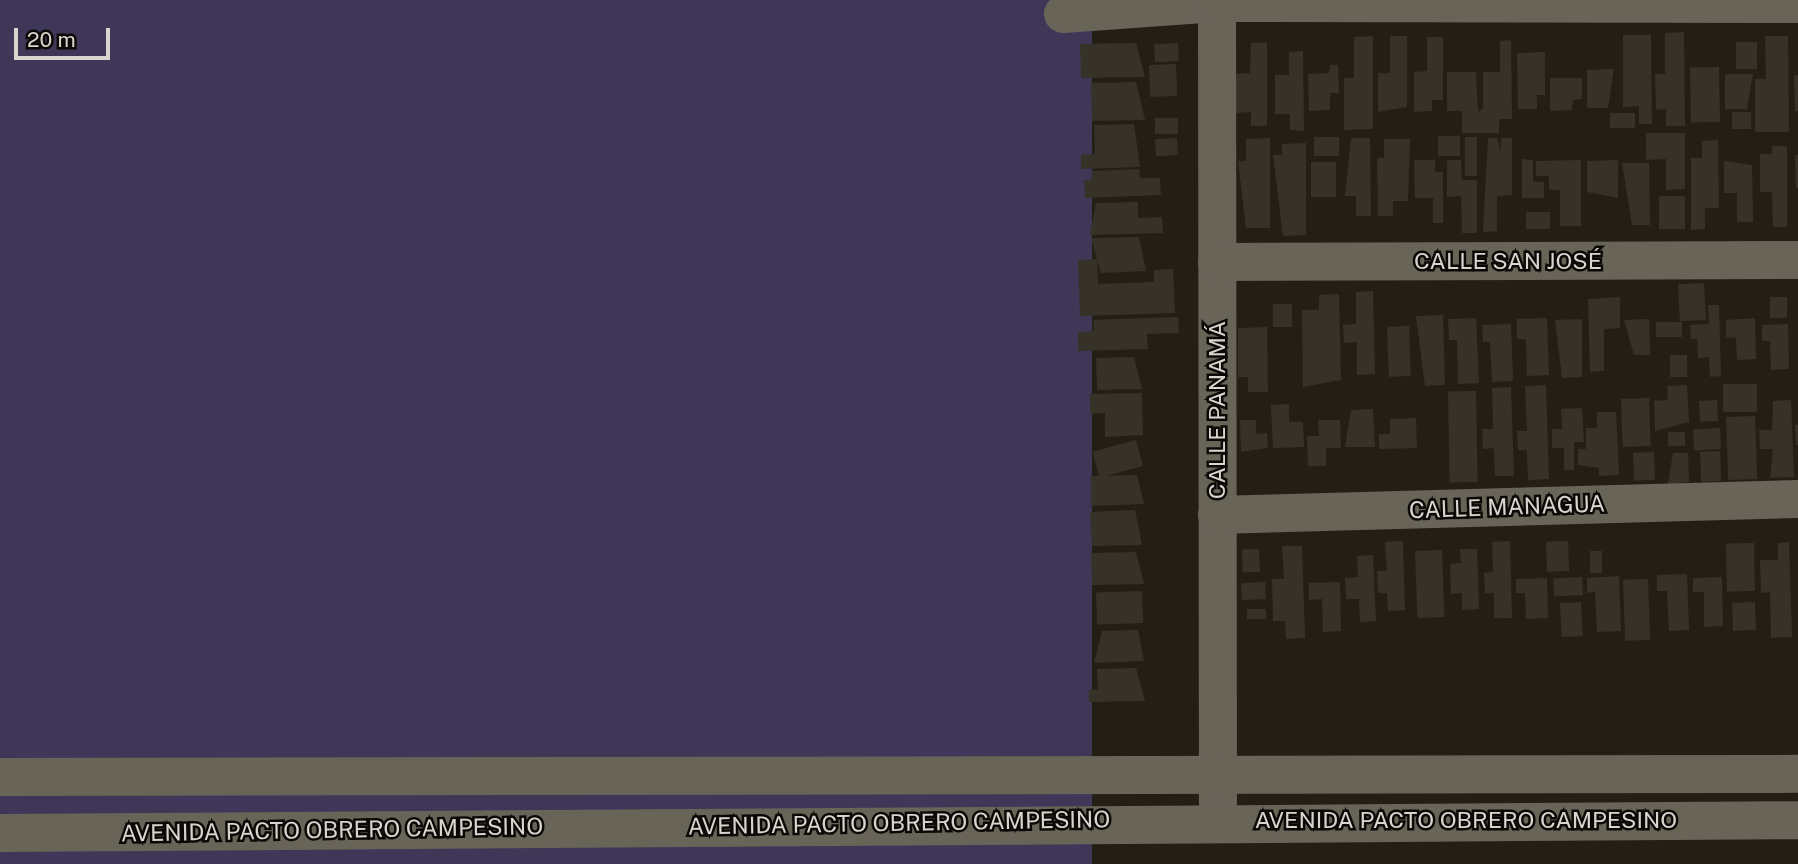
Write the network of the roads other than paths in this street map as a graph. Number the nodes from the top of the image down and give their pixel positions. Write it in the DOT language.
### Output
graph roads {
  1 [pos="1217,2"];
  2 [pos="1798,4"];
  3 [pos="1063,14"];
  4 [pos="1798,260"];
  5 [pos="1217,262"];
  6 [pos="1798,499"];
  7 [pos="1217,515"];
  8 [pos="1798,774"];
  9 [pos="0,777"];
  10 [pos="1217,778"];
  11 [pos="1219,819"];
  12 [pos="1798,820"];
  13 [pos="0,833"];
  1 -- 2 [label="street"];
  1 -- 3 [label="street"];
  1 -- 5 [label="street, CALLE PANAMÁ"];
  4 -- 5 [label="street, CALLE SAN JOSÉ"];
  5 -- 7 [label="street, CALLE PANAMÁ"];
  6 -- 7 [label="street, CALLE MANAGUA"];
  7 -- 10 [label="street, CALLE PANAMÁ"];
  8 -- 10 [label="street, AVENIDA PACTO OBRERO CAMPESINO"];
  9 -- 10 [label="street, AVENIDA PACTO OBRERO CAMPESINO"];
  10 -- 11 [label="street, CALLE PANAMÁ"];
  11 -- 12 [label="street, AVENIDA PACTO OBRERO CAMPESINO"];
  11 -- 13 [label="street, AVENIDA PACTO OBRERO CAMPESINO"];
}
